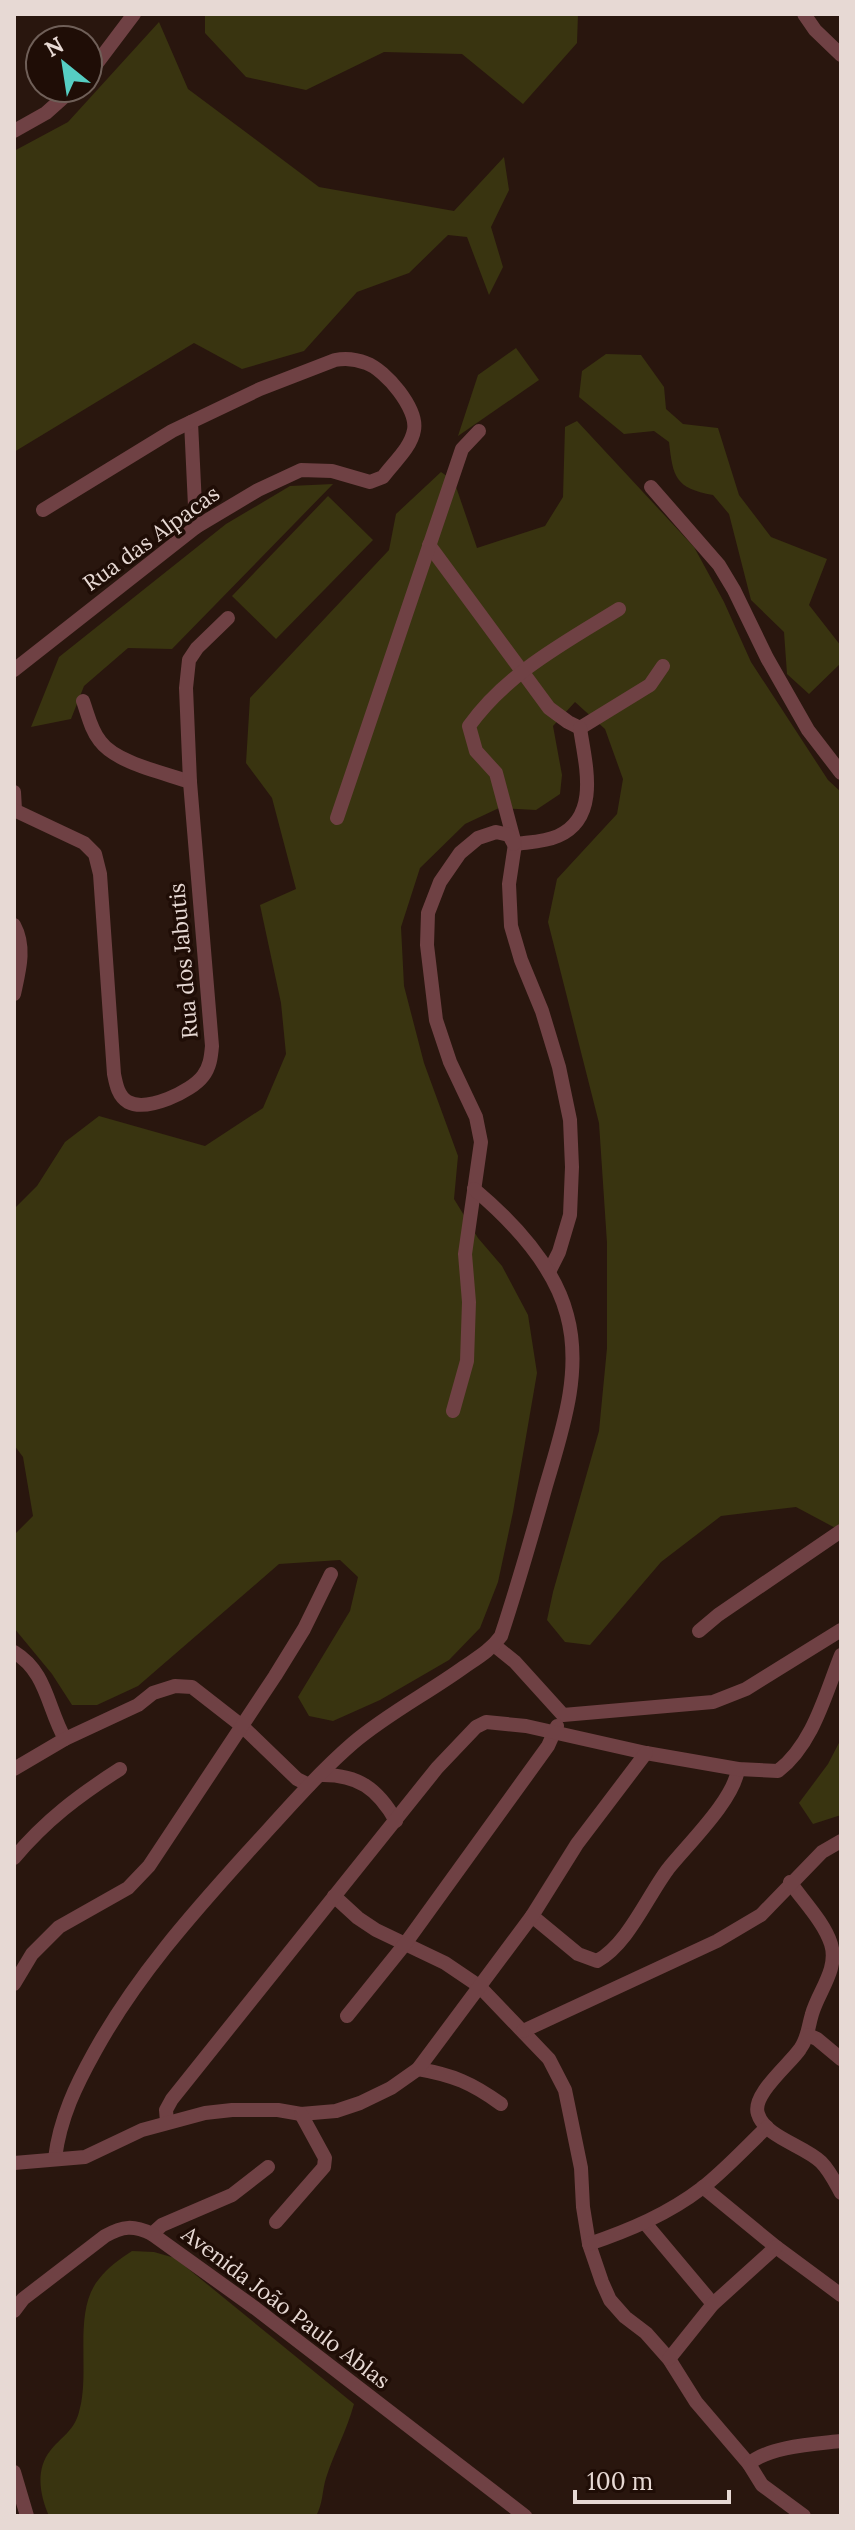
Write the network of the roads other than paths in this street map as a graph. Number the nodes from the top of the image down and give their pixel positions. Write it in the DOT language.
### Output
graph roads {
  1 [pos="134,14"];
  2 [pos="804,14"];
  3 [pos="104,54"];
  4 [pos="841,55"];
  5 [pos="56,104"];
  6 [pos="14,131"];
  7 [pos="191,422"];
  8 [pos="479,431"];
  9 [pos="651,487"];
  10 [pos="43,510"];
  11 [pos="196,527"];
  12 [pos="429,545"];
  13 [pos="619,609"];
  14 [pos="228,618"];
  15 [pos="663,666"];
  16 [pos="14,670"];
  17 [pos="521,670"];
  18 [pos="83,701"];
  19 [pos="580,728"];
  20 [pos="841,773"];
  21 [pos="190,782"];
  22 [pos="14,792"];
  23 [pos="14,810"];
  24 [pos="337,818"];
  25 [pos="515,844"];
  26 [pos="14,925"];
  27 [pos="14,994"];
  28 [pos="474,1189"];
  29 [pos="549,1272"];
  30 [pos="453,1411"];
  31 [pos="841,1531"];
  32 [pos="331,1574"];
  33 [pos="841,1630"];
  34 [pos="699,1631"];
  35 [pos="494,1645"];
  36 [pos="14,1652"];
  37 [pos="841,1655"];
  38 [pos="563,1715"];
  39 [pos="242,1726"];
  40 [pos="554,1732"];
  41 [pos="65,1739"];
  42 [pos="646,1753"];
  43 [pos="14,1769"];
  44 [pos="120,1769"];
  45 [pos="738,1769"];
  46 [pos="315,1780"];
  47 [pos="396,1821"];
  48 [pos="841,1841"];
  49 [pos="14,1858"];
  50 [pos="790,1882"];
  51 [pos="334,1896"];
  52 [pos="532,1916"];
  53 [pos="405,1944"];
  54 [pos="14,1984"];
  55 [pos="479,1986"];
  56 [pos="347,2016"];
  57 [pos="523,2031"];
  58 [pos="808,2035"];
  59 [pos="841,2059"];
  60 [pos="418,2069"];
  61 [pos="501,2104"];
  62 [pos="301,2114"];
  63 [pos="167,2122"];
  64 [pos="767,2127"];
  65 [pos="55,2158"];
  66 [pos="14,2163"];
  67 [pos="268,2167"];
  68 [pos="703,2187"];
  69 [pos="841,2193"];
  70 [pos="276,2222"];
  71 [pos="645,2223"];
  72 [pos="152,2234"];
  73 [pos="589,2244"];
  74 [pos="776,2247"];
  75 [pos="841,2295"];
  76 [pos="17,2300"];
  77 [pos="713,2304"];
  78 [pos="669,2359"];
  79 [pos="841,2441"];
  80 [pos="749,2464"];
  81 [pos="14,2472"];
  82 [pos="27,2516"];
  83 [pos="525,2516"];
  84 [pos="804,2516"];
  1 -- 3 [label="street"];
  2 -- 4 [label="street"];
  5 -- 6 [label="street"];
  7 -- 10 [label="street"];
  7 -- 11 [label="street"];
  7 -- 11 [label="street, Rua das Alpacas"];
  8 -- 12 [label="street"];
  9 -- 20 [label="street"];
  11 -- 16 [label="street, Rua das Alpacas"];
  12 -- 17 [label="street"];
  12 -- 24 [label="street"];
  13 -- 17 [label="street"];
  14 -- 21 [label="street, Rua dos Jabutis"];
  15 -- 19 [label="street"];
  17 -- 19 [label="street"];
  17 -- 25 [label="street"];
  18 -- 21 [label="street"];
  19 -- 25 [label="street"];
  21 -- 23 [label="street, Rua dos Jabutis"];
  22 -- 23 [label="street"];
  25 -- 28 [label="street"];
  25 -- 29 [label="street"];
  26 -- 27 [label="street"];
  28 -- 29 [label="street"];
  28 -- 30 [label="street"];
  29 -- 35 [label="street"];
  31 -- 34 [label="street"];
  32 -- 39 [label="street"];
  33 -- 38 [label="street"];
  35 -- 38 [label="street"];
  35 -- 46 [label="street"];
  36 -- 41 [label="street"];
  37 -- 45 [label="street"];
  38 -- 40 [label="street"];
  39 -- 41 [label="street"];
  39 -- 46 [label="street"];
  39 -- 54 [label="street"];
  40 -- 42 [label="street"];
  40 -- 47 [label="street"];
  40 -- 53 [label="street"];
  41 -- 43 [label="street"];
  42 -- 45 [label="street"];
  42 -- 52 [label="street"];
  44 -- 49 [label="street"];
  45 -- 52 [label="street"];
  46 -- 47 [label="street"];
  46 -- 65 [label="street"];
  47 -- 51 [label="street"];
  48 -- 50 [label="street"];
  50 -- 57 [label="street"];
  50 -- 58 [label="street"];
  51 -- 53 [label="street"];
  51 -- 63 [label="street"];
  52 -- 55 [label="street"];
  53 -- 55 [label="street"];
  53 -- 56 [label="street"];
  55 -- 57 [label="street"];
  55 -- 60 [label="street"];
  57 -- 73 [label="street"];
  58 -- 59 [label="street"];
  58 -- 64 [label="street"];
  60 -- 61 [label="street"];
  60 -- 62 [label="street"];
  62 -- 63 [label="street"];
  62 -- 70 [label="street"];
  63 -- 65 [label="street"];
  64 -- 68 [label="street"];
  64 -- 69 [label="street"];
  65 -- 66 [label="street"];
  67 -- 72 [label="street"];
  68 -- 71 [label="street"];
  68 -- 74 [label="street"];
  71 -- 73 [label="street"];
  71 -- 77 [label="street"];
  72 -- 76 [label="street, Avenida João Paulo Ablas"];
  72 -- 83 [label="street, Avenida João Paulo Ablas"];
  73 -- 78 [label="street"];
  74 -- 75 [label="street"];
  74 -- 77 [label="street"];
  77 -- 78 [label="street"];
  78 -- 80 [label="street"];
  79 -- 80 [label="street"];
  80 -- 84 [label="street"];
  81 -- 82 [label="street"];
}
